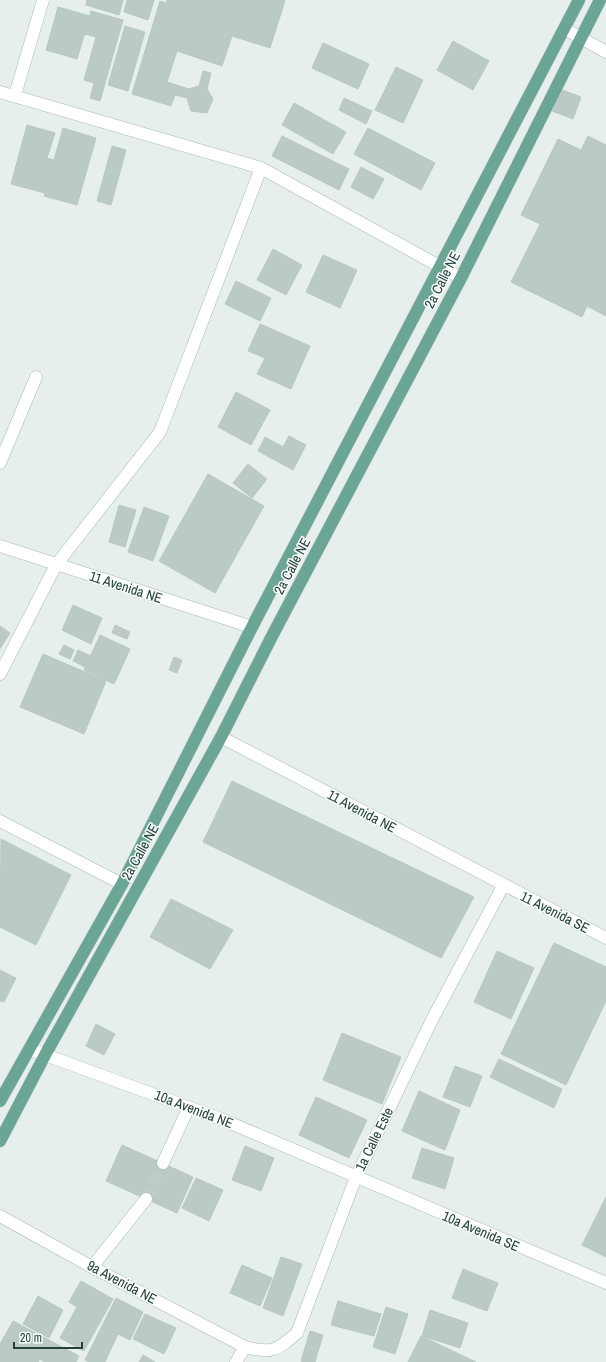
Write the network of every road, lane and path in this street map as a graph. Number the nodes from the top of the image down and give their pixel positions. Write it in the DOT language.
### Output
graph roads {
  1 [pos="42,0"];
  2 [pos="579,0"];
  3 [pos="600,0"];
  4 [pos="565,28"];
  5 [pos="581,38"];
  6 [pos="606,52"];
  7 [pos="0,92"];
  8 [pos="15,96"];
  9 [pos="261,168"];
  10 [pos="440,267"];
  11 [pos="461,278"];
  12 [pos="36,377"];
  13 [pos="0,463"];
  14 [pos="0,546"];
  15 [pos="56,565"];
  16 [pos="252,627"];
  17 [pos="0,674"];
  18 [pos="221,737"];
  19 [pos="0,821"];
  20 [pos="122,884"];
  21 [pos="503,886"];
  22 [pos="606,938"];
  23 [pos="29,1049"];
  24 [pos="45,1055"];
  25 [pos="0,1100"];
  26 [pos="189,1107"];
  27 [pos="0,1141"];
  28 [pos="163,1163"];
  29 [pos="356,1177"];
  30 [pos="146,1199"];
  31 [pos="0,1216"];
  32 [pos="92,1266"];
  33 [pos="606,1283"];
  34 [pos="245,1347"];
  35 [pos="236,1362"];
  1 -- 8 [label="street"];
  2 -- 4 [label="main road, 2a Calle NE"];
  3 -- 5 [label="main road, 2a Calle NE"];
  4 -- 5 [label="street"];
  4 -- 10 [label="main road, 2a Calle NE"];
  5 -- 6 [label="street"];
  5 -- 11 [label="main road, 2a Calle NE"];
  7 -- 8 [label="street"];
  8 -- 9 [label="street"];
  9 -- 10 [label="street"];
  9 -- 15 [label="street"];
  10 -- 11 [label="street"];
  10 -- 16 [label="main road, 2a Calle NE"];
  11 -- 18 [label="main road, 2a Calle NE"];
  12 -- 13 [label="street"];
  14 -- 15 [label="street, 11 Avenida NE"];
  15 -- 16 [label="street, 11 Avenida NE"];
  15 -- 17 [label="street"];
  16 -- 20 [label="main road, 2a Calle NE"];
  18 -- 21 [label="street, 11 Avenida NE"];
  18 -- 24 [label="main road, 2a Calle NE"];
  19 -- 20 [label="street"];
  20 -- 23 [label="main road, 2a Calle NE"];
  21 -- 22 [label="street, 11 Avenida SE"];
  21 -- 29 [label="street, 1a Calle Este"];
  23 -- 24 [label="street, 10a Avenida NE"];
  23 -- 25 [label="main road, 2a Calle NE"];
  24 -- 26 [label="street, 10a Avenida NE"];
  24 -- 27 [label="main road, 2a Calle NE"];
  26 -- 28 [label="street"];
  26 -- 29 [label="street, 10a Avenida NE"];
  29 -- 33 [label="street, 10a Avenida SE"];
  29 -- 34 [label="street, 1a Calle Este"];
  30 -- 32 [label="street"];
  31 -- 32 [label="street, 9a Avenida NE"];
  32 -- 34 [label="street, 9a Avenida NE"];
  34 -- 35 [label="street"];
}
